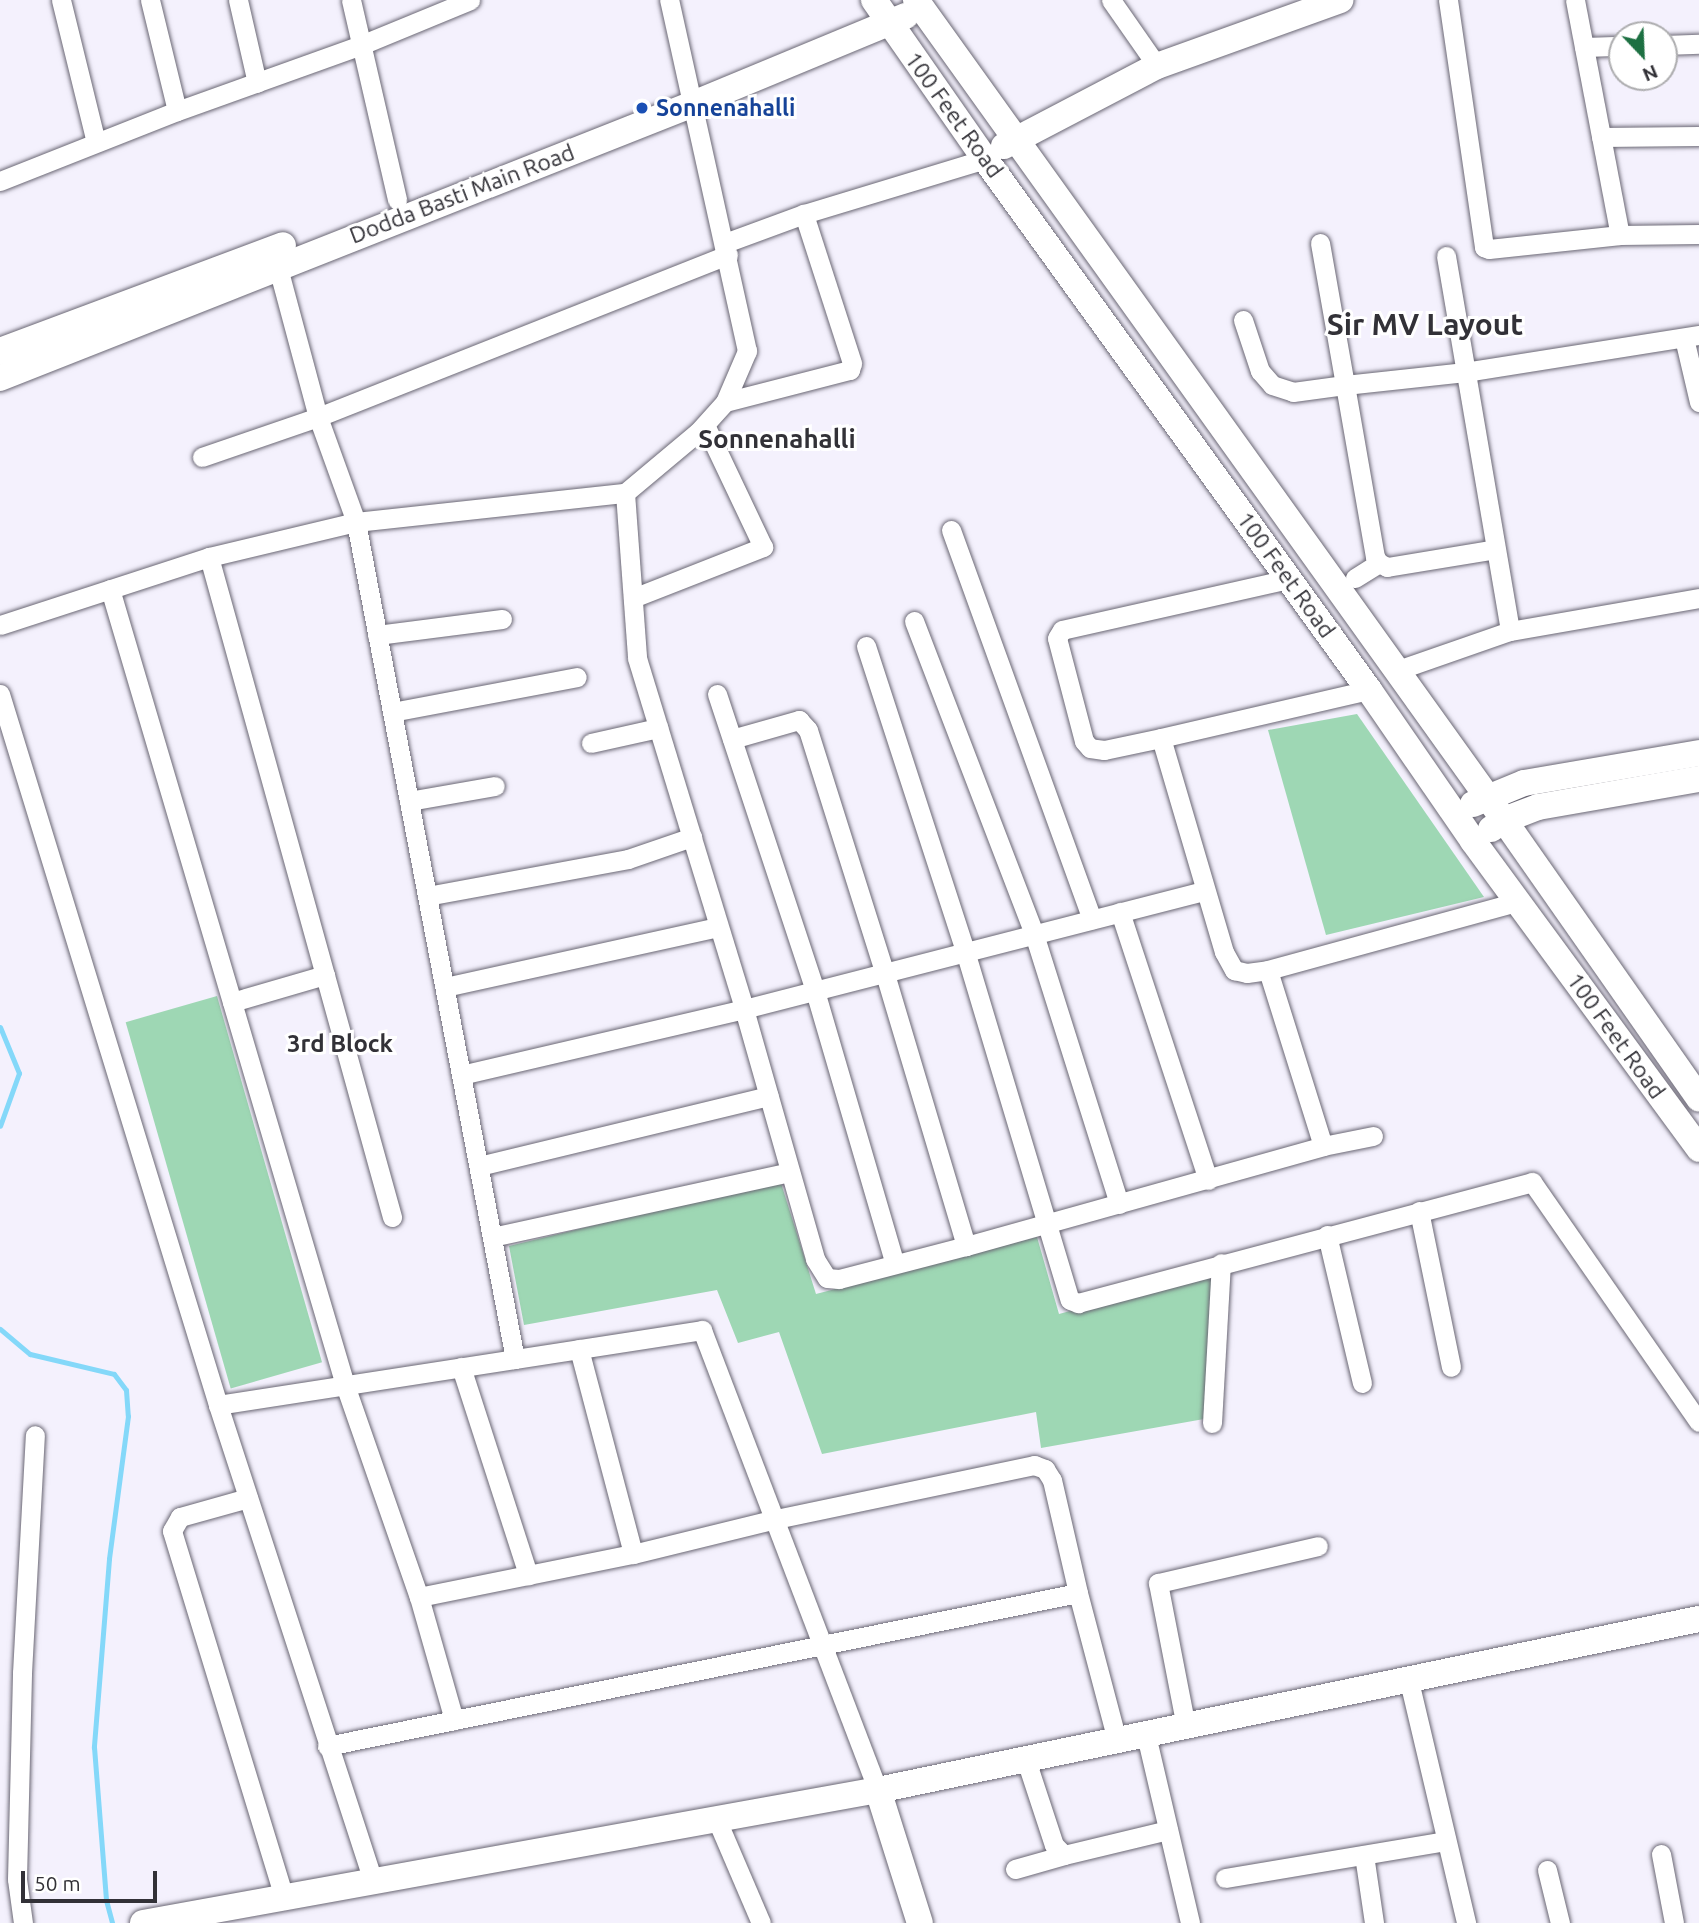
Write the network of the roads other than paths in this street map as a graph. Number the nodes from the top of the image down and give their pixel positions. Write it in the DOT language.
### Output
graph roads {
  1 [pos="61,0"];
  2 [pos="150,0"];
  3 [pos="238,0"];
  4 [pos="351,0"];
  5 [pos="470,0"];
  6 [pos="669,0"];
  7 [pos="1111,0"];
  8 [pos="1339,0"];
  9 [pos="1448,0"];
  10 [pos="1575,0"];
  11 [pos="898,7"];
  12 [pos="1699,44"];
  13 [pos="361,45"];
  14 [pos="1678,45"];
  15 [pos="1608,46"];
  16 [pos="1584,47"];
  17 [pos="1157,66"];
  18 [pos="257,83"];
  19 [pos="692,96"];
  20 [pos="177,111"];
  21 [pos="1699,136"];
  22 [pos="1016,137"];
  23 [pos="1601,137"];
  24 [pos="96,142"];
  25 [pos="985,159"];
  26 [pos="0,181"];
  27 [pos="397,200"];
  28 [pos="804,214"];
  29 [pos="1699,234"];
  30 [pos="1620,235"];
  31 [pos="1320,243"];
  32 [pos="727,249"];
  33 [pos="1446,256"];
  34 [pos="275,258"];
  35 [pos="1243,320"];
  36 [pos="1691,336"];
  37 [pos="0,351"];
  38 [pos="1465,372"];
  39 [pos="0,377"];
  40 [pos="1345,385"];
  41 [pos="725,402"];
  42 [pos="1699,402"];
  43 [pos="318,417"];
  44 [pos="705,425"];
  45 [pos="202,457"];
  46 [pos="625,493"];
  47 [pos="356,522"];
  48 [pos="951,530"];
  49 [pos="1496,549"];
  50 [pos="209,557"];
  51 [pos="1379,563"];
  52 [pos="1355,578"];
  53 [pos="1289,579"];
  54 [pos="110,589"];
  55 [pos="633,598"];
  56 [pos="1699,598"];
  57 [pos="502,620"];
  58 [pos="914,621"];
  59 [pos="0,625"];
  60 [pos="1510,631"];
  61 [pos="377,635"];
  62 [pos="866,646"];
  63 [pos="1395,671"];
  64 [pos="577,677"];
  65 [pos="1369,690"];
  66 [pos="0,694"];
  67 [pos="717,694"];
  68 [pos="392,712"];
  69 [pos="658,728"];
  70 [pos="1161,738"];
  71 [pos="732,739"];
  72 [pos="591,743"];
  73 [pos="1699,752"];
  74 [pos="1699,779"];
  75 [pos="495,786"];
  76 [pos="1485,797"];
  77 [pos="409,801"];
  78 [pos="1456,813"];
  79 [pos="1504,820"];
  80 [pos="692,837"];
  81 [pos="1473,841"];
  82 [pos="1205,891"];
  83 [pos="427,896"];
  84 [pos="1517,902"];
  85 [pos="1120,912"];
  86 [pos="1092,919"];
  87 [pos="719,927"];
  88 [pos="1034,934"];
  89 [pos="965,951"];
  90 [pos="1268,970"];
  91 [pos="886,974"];
  92 [pos="325,975"];
  93 [pos="445,988"];
  94 [pos="815,991"];
  95 [pos="232,1002"];
  96 [pos="744,1009"];
  97 [pos="461,1075"];
  98 [pos="769,1096"];
  99 [pos="1699,1099"];
  100 [pos="1373,1136"];
  101 [pos="1324,1146"];
  102 [pos="1699,1149"];
  103 [pos="479,1166"];
  104 [pos="790,1172"];
  105 [pos="1208,1180"];
  106 [pos="1119,1204"];
  107 [pos="1419,1211"];
  108 [pos="392,1217"];
  109 [pos="1046,1223"];
  110 [pos="1328,1235"];
  111 [pos="492,1237"];
  112 [pos="966,1246"];
  113 [pos="1221,1263"];
  114 [pos="895,1264"];
  115 [pos="579,1349"];
  116 [pos="515,1359"];
  117 [pos="461,1367"];
  118 [pos="1451,1367"];
  119 [pos="1363,1383"];
  120 [pos="345,1385"];
  121 [pos="219,1405"];
  122 [pos="1699,1422"];
  123 [pos="1212,1423"];
  124 [pos="35,1435"];
  125 [pos="248,1498"];
  126 [pos="775,1520"];
  127 [pos="1318,1546"];
  128 [pos="633,1554"];
  129 [pos="527,1575"];
  130 [pos="1078,1592"];
  131 [pos="419,1597"];
  132 [pos="1699,1619"];
  133 [pos="824,1645"];
  134 [pos="1409,1681"];
  135 [pos="454,1720"];
  136 [pos="1186,1727"];
  137 [pos="1146,1735"];
  138 [pos="1117,1741"];
  139 [pos="327,1746"];
  140 [pos="1026,1760"];
  141 [pos="878,1790"];
  142 [pos="716,1818"];
  143 [pos="1168,1830"];
  144 [pos="1446,1841"];
  145 [pos="1661,1854"];
  146 [pos="1064,1855"];
  147 [pos="1364,1855"];
  148 [pos="1014,1869"];
  149 [pos="1548,1870"];
  150 [pos="1225,1878"];
  151 [pos="373,1881"];
  152 [pos="284,1897"];
  153 [pos="156,1922"];
  154 [pos="23,1923"];
  155 [pos="761,1923"];
  156 [pos="920,1923"];
  157 [pos="1190,1923"];
  158 [pos="1374,1923"];
  159 [pos="1466,1923"];
  160 [pos="1560,1923"];
  161 [pos="1674,1923"];
  1 -- 24 [label="street"];
  2 -- 20 [label="street"];
  3 -- 18 [label="street"];
  4 -- 13 [label="street"];
  5 -- 13 [label="street"];
  6 -- 19 [label="street"];
  7 -- 17 [label="street"];
  8 -- 17 [label="street"];
  9 -- 30 [label="street"];
  10 -- 16 [label="street"];
  11 -- 19 [label="street, Dodda Basti Main Road"];
  11 -- 22 [label="street, 100 Feet Road"];
  11 -- 25 [label="street, 100 Feet Road"];
  12 -- 14 [label="street"];
  13 -- 18 [label="street"];
  13 -- 27 [label="street"];
  15 -- 16 [label="street"];
  16 -- 23 [label="street"];
  17 -- 22 [label="street"];
  18 -- 20 [label="street"];
  19 -- 27 [label="street, Dodda Basti Main Road"];
  19 -- 32 [label="street"];
  19 -- 34 [label="street, Dodda Basti Main Road"];
  20 -- 24 [label="street"];
  21 -- 23 [label="street"];
  22 -- 25 [label="street"];
  22 -- 63 [label="street, 100 Feet Road"];
  23 -- 30 [label="street"];
  24 -- 26 [label="street"];
  25 -- 28 [label="street"];
  25 -- 53 [label="street, 100 Feet Road"];
  27 -- 34 [label="street, Dodda Basti Main Road"];
  28 -- 32 [label="street"];
  28 -- 41 [label="street"];
  29 -- 30 [label="street"];
  31 -- 40 [label="street"];
  32 -- 41 [label="street"];
  32 -- 43 [label="street"];
  33 -- 38 [label="street"];
  34 -- 37 [label="street, Dodda Basti Main Road"];
  34 -- 39 [label="street, Dodda Basti Main Road"];
  34 -- 43 [label="street"];
  35 -- 40 [label="street"];
  36 -- 38 [label="street"];
  36 -- 42 [label="street"];
  38 -- 40 [label="street"];
  38 -- 49 [label="street"];
  40 -- 51 [label="street"];
  41 -- 44 [label="street"];
  43 -- 45 [label="street"];
  43 -- 47 [label="street"];
  44 -- 46 [label="street"];
  44 -- 55 [label="street"];
  46 -- 47 [label="street"];
  46 -- 55 [label="street"];
  47 -- 50 [label="street"];
  47 -- 61 [label="street"];
  48 -- 86 [label="street"];
  49 -- 51 [label="street"];
  49 -- 60 [label="street"];
  50 -- 54 [label="street"];
  50 -- 92 [label="street"];
  51 -- 52 [label="street"];
  53 -- 65 [label="street, 100 Feet Road"];
  53 -- 70 [label="street"];
  54 -- 59 [label="street"];
  54 -- 95 [label="street"];
  55 -- 69 [label="street"];
  56 -- 60 [label="street"];
  57 -- 61 [label="street"];
  58 -- 88 [label="street"];
  60 -- 63 [label="street"];
  61 -- 68 [label="street"];
  62 -- 89 [label="street"];
  63 -- 76 [label="street, 100 Feet Road"];
  64 -- 68 [label="street"];
  65 -- 70 [label="street"];
  65 -- 78 [label="street, 100 Feet Road"];
  66 -- 121 [label="street"];
  67 -- 71 [label="street"];
  68 -- 77 [label="street"];
  69 -- 72 [label="street"];
  69 -- 80 [label="street"];
  70 -- 82 [label="street"];
  71 -- 91 [label="street"];
  71 -- 94 [label="street"];
  73 -- 76 [label="street"];
  74 -- 79 [label="street"];
  75 -- 77 [label="street"];
  76 -- 78 [label="street"];
  76 -- 79 [label="street, 100 Feet Road"];
  77 -- 83 [label="street"];
  78 -- 81 [label="street, 100 Feet Road"];
  79 -- 81 [label="street"];
  79 -- 99 [label="street, 100 Feet Road"];
  80 -- 83 [label="street"];
  80 -- 87 [label="street"];
  81 -- 84 [label="street, 100 Feet Road"];
  82 -- 85 [label="street"];
  82 -- 90 [label="street"];
  83 -- 93 [label="street"];
  84 -- 90 [label="street"];
  84 -- 102 [label="street, 100 Feet Road"];
  85 -- 86 [label="street"];
  85 -- 105 [label="street"];
  86 -- 88 [label="street"];
  87 -- 93 [label="street"];
  87 -- 96 [label="street"];
  88 -- 89 [label="street"];
  88 -- 106 [label="street"];
  89 -- 91 [label="street"];
  89 -- 109 [label="street"];
  90 -- 101 [label="street"];
  91 -- 94 [label="street"];
  91 -- 112 [label="street"];
  92 -- 95 [label="street"];
  92 -- 108 [label="street"];
  93 -- 97 [label="street"];
  94 -- 96 [label="street"];
  94 -- 114 [label="street"];
  95 -- 120 [label="street"];
  96 -- 97 [label="street"];
  96 -- 98 [label="street"];
  97 -- 103 [label="street"];
  98 -- 103 [label="street"];
  98 -- 104 [label="street"];
  100 -- 101 [label="street"];
  101 -- 105 [label="street"];
  103 -- 111 [label="street"];
  104 -- 111 [label="street"];
  104 -- 114 [label="street"];
  105 -- 106 [label="street"];
  106 -- 109 [label="street"];
  107 -- 110 [label="street"];
  107 -- 118 [label="street"];
  107 -- 122 [label="street"];
  109 -- 112 [label="street"];
  109 -- 113 [label="street"];
  110 -- 113 [label="street"];
  110 -- 119 [label="street"];
  111 -- 116 [label="street"];
  112 -- 114 [label="street"];
  113 -- 123 [label="street"];
  115 -- 116 [label="street"];
  115 -- 126 [label="street"];
  115 -- 128 [label="street"];
  116 -- 117 [label="street"];
  117 -- 120 [label="street"];
  117 -- 129 [label="street"];
  120 -- 121 [label="street"];
  120 -- 131 [label="street"];
  121 -- 125 [label="street"];
  124 -- 154 [label="street"];
  125 -- 139 [label="street"];
  125 -- 152 [label="street"];
  126 -- 128 [label="street"];
  126 -- 130 [label="street"];
  126 -- 133 [label="street"];
  127 -- 136 [label="street"];
  128 -- 129 [label="street"];
  129 -- 131 [label="street"];
  130 -- 133 [label="street"];
  130 -- 138 [label="street"];
  131 -- 135 [label="street"];
  132 -- 134 [label="street"];
  133 -- 135 [label="street"];
  133 -- 141 [label="street"];
  134 -- 136 [label="street"];
  134 -- 144 [label="street"];
  135 -- 139 [label="street"];
  136 -- 137 [label="street"];
  137 -- 138 [label="street"];
  137 -- 143 [label="street"];
  138 -- 140 [label="street"];
  139 -- 151 [label="street"];
  140 -- 141 [label="street"];
  140 -- 146 [label="street"];
  141 -- 142 [label="street"];
  141 -- 156 [label="street"];
  142 -- 151 [label="street"];
  142 -- 155 [label="street"];
  143 -- 146 [label="street"];
  143 -- 157 [label="street"];
  144 -- 147 [label="street"];
  144 -- 159 [label="street"];
  145 -- 161 [label="street"];
  146 -- 148 [label="street"];
  147 -- 150 [label="street"];
  147 -- 158 [label="street"];
  149 -- 160 [label="street"];
  151 -- 152 [label="street"];
  152 -- 153 [label="street"];
}
